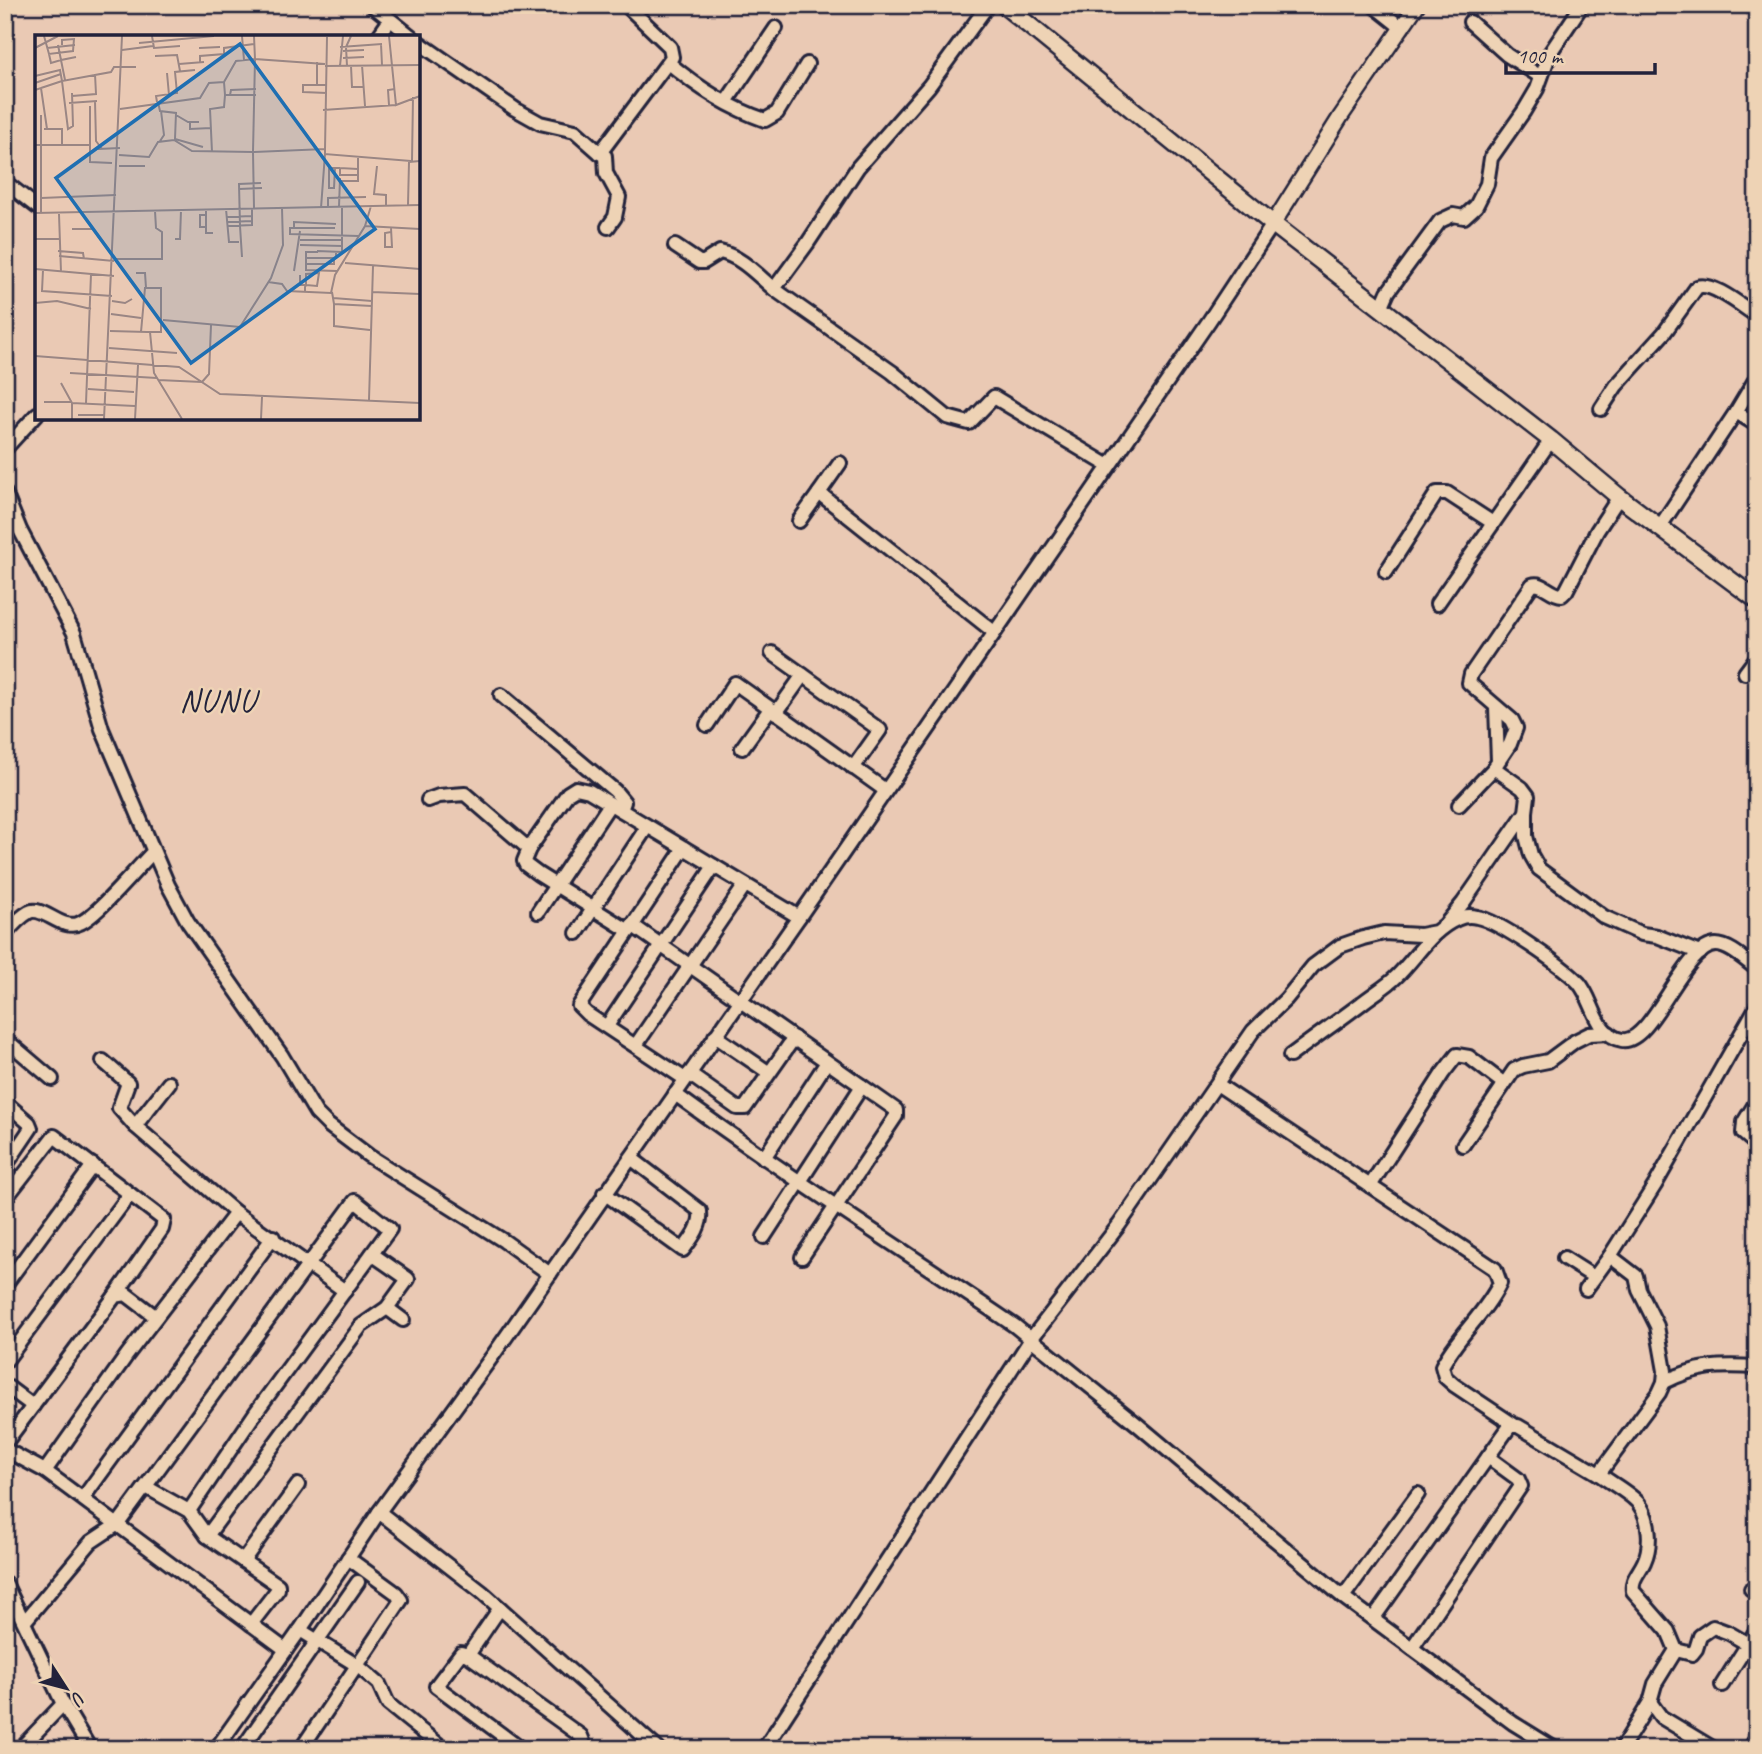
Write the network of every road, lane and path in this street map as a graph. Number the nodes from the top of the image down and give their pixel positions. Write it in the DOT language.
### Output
graph roads {
  1 [pos="372,5"];
  2 [pos="626,5"];
  3 [pos="988,5"];
  4 [pos="1004,5"];
  5 [pos="1373,5"];
  6 [pos="1417,5"];
  7 [pos="1583,5"];
  8 [pos="390,20"];
  9 [pos="1470,22"];
  10 [pos="776,28"];
  11 [pos="1402,28"];
  12 [pos="379,35"];
  13 [pos="409,35"];
  14 [pos="420,42"];
  15 [pos="669,63"];
  16 [pos="807,64"];
  17 [pos="1541,77"];
  18 [pos="726,102"];
  19 [pos="600,153"];
  20 [pos="5,182"];
  21 [pos="35,205"];
  22 [pos="1273,224"];
  23 [pos="608,227"];
  24 [pos="675,246"];
  25 [pos="774,289"];
  26 [pos="1381,308"];
  27 [pos="1757,316"];
  28 [pos="1757,377"];
  29 [pos="1601,410"];
  30 [pos="1736,412"];
  31 [pos="35,416"];
  32 [pos="1757,425"];
  33 [pos="1551,440"];
  34 [pos="5,449"];
  35 [pos="841,463"];
  36 [pos="1109,466"];
  37 [pos="5,493"];
  38 [pos="819,493"];
  39 [pos="1619,497"];
  40 [pos="799,521"];
  41 [pos="1493,523"];
  42 [pos="1659,528"];
  43 [pos="1386,572"];
  44 [pos="1757,600"];
  45 [pos="1437,604"];
  46 [pos="994,632"];
  47 [pos="772,653"];
  48 [pos="1757,657"];
  49 [pos="1745,673"];
  50 [pos="803,676"];
  51 [pos="500,695"];
  52 [pos="1496,707"];
  53 [pos="773,711"];
  54 [pos="707,725"];
  55 [pos="742,748"];
  56 [pos="1496,765"];
  57 [pos="853,768"];
  58 [pos="885,790"];
  59 [pos="428,800"];
  60 [pos="1459,805"];
  61 [pos="615,807"];
  62 [pos="1526,812"];
  63 [pos="647,827"];
  64 [pos="684,848"];
  65 [pos="529,849"];
  66 [pos="153,852"];
  67 [pos="714,866"];
  68 [pos="745,885"];
  69 [pos="557,886"];
  70 [pos="594,908"];
  71 [pos="538,912"];
  72 [pos="799,917"];
  73 [pos="631,928"];
  74 [pos="1436,932"];
  75 [pos="577,933"];
  76 [pos="5,934"];
  77 [pos="663,945"];
  78 [pos="1700,953"];
  79 [pos="692,965"];
  80 [pos="1757,969"];
  81 [pos="741,999"];
  82 [pos="1757,1006"];
  83 [pos="607,1026"];
  84 [pos="1609,1033"];
  85 [pos="715,1036"];
  86 [pos="793,1038"];
  87 [pos="5,1039"];
  88 [pos="636,1045"];
  89 [pos="1290,1056"];
  90 [pos="103,1060"];
  91 [pos="827,1062"];
  92 [pos="768,1072"];
  93 [pos="687,1077"];
  94 [pos="52,1079"];
  95 [pos="169,1083"];
  96 [pos="1503,1083"];
  97 [pos="1217,1084"];
  98 [pos="862,1086"];
  99 [pos="675,1094"];
  100 [pos="1757,1101"];
  101 [pos="5,1102"];
  102 [pos="135,1126"];
  103 [pos="1463,1145"];
  104 [pos="1757,1145"];
  105 [pos="631,1158"];
  106 [pos="764,1158"];
  107 [pos="93,1165"];
  108 [pos="6,1169"];
  109 [pos="800,1180"];
  110 [pos="1370,1186"];
  111 [pos="604,1193"];
  112 [pos="130,1194"];
  113 [pos="5,1199"];
  114 [pos="835,1206"];
  115 [pos="236,1213"];
  116 [pos="272,1237"];
  117 [pos="764,1237"];
  118 [pos="372,1254"];
  119 [pos="1610,1255"];
  120 [pos="802,1257"];
  121 [pos="1564,1258"];
  122 [pos="308,1264"];
  123 [pos="550,1274"];
  124 [pos="1594,1277"];
  125 [pos="5,1285"];
  126 [pos="1586,1289"];
  127 [pos="345,1291"];
  128 [pos="115,1296"];
  129 [pos="387,1308"];
  130 [pos="156,1317"];
  131 [pos="403,1320"];
  132 [pos="1031,1339"];
  133 [pos="5,1362"];
  134 [pos="1757,1367"];
  135 [pos="1664,1382"];
  136 [pos="5,1385"];
  137 [pos="33,1406"];
  138 [pos="1514,1425"];
  139 [pos="1488,1457"];
  140 [pos="45,1471"];
  141 [pos="1599,1474"];
  142 [pos="298,1485"];
  143 [pos="146,1487"];
  144 [pos="1418,1494"];
  145 [pos="83,1498"];
  146 [pos="189,1511"];
  147 [pos="379,1512"];
  148 [pos="118,1524"];
  149 [pos="207,1536"];
  150 [pos="348,1558"];
  151 [pos="243,1561"];
  152 [pos="358,1582"];
  153 [pos="5,1583"];
  154 [pos="1343,1597"];
  155 [pos="500,1608"];
  156 [pos="1373,1619"];
  157 [pos="25,1621"];
  158 [pos="251,1624"];
  159 [pos="1757,1629"];
  160 [pos="300,1630"];
  161 [pos="317,1640"];
  162 [pos="1752,1647"];
  163 [pos="1412,1648"];
  164 [pos="286,1650"];
  165 [pos="1676,1650"];
  166 [pos="468,1655"];
  167 [pos="358,1666"];
  168 [pos="1722,1685"];
  169 [pos="1650,1702"];
  170 [pos="64,1704"];
  171 [pos="1757,1737"];
  172 [pos="20,1749"];
  173 [pos="90,1749"];
  174 [pos="216,1749"];
  175 [pos="242,1749"];
  176 [pos="301,1749"];
  177 [pos="444,1749"];
  178 [pos="521,1749"];
  179 [pos="581,1749"];
  180 [pos="658,1749"];
  181 [pos="764,1749"];
  182 [pos="1555,1749"];
  183 [pos="1620,1749"];
  184 [pos="1714,1749"];
  185 [pos="1750,1749"];
  1 -- 8 [label="street"];
  2 -- 15 [label="street"];
  3 -- 25 [label="street"];
  4 -- 22 [label="main road"];
  5 -- 11 [label="street"];
  6 -- 11 [label="street"];
  7 -- 17 [label="street"];
  8 -- 12 [label="street"];
  8 -- 13 [label="street"];
  9 -- 17 [label="street"];
  10 -- 18 [label="street"];
  11 -- 22 [label="street"];
  14 -- 19 [label="street"];
  15 -- 18 [label="street"];
  15 -- 19 [label="street"];
  16 -- 18 [label="street"];
  17 -- 26 [label="street"];
  19 -- 23 [label="street"];
  20 -- 21 [label="street"];
  22 -- 26 [label="main road"];
  22 -- 36 [label="street"];
  24 -- 25 [label="street"];
  25 -- 36 [label="street"];
  26 -- 33 [label="main road"];
  27 -- 29 [label="street"];
  28 -- 30 [label="street"];
  30 -- 32 [label="street"];
  30 -- 42 [label="street"];
  31 -- 34 [label="street"];
  33 -- 39 [label="main road"];
  33 -- 41 [label="street"];
  35 -- 38 [label="street"];
  36 -- 46 [label="street"];
  37 -- 66 [label="street"];
  38 -- 40 [label="street"];
  38 -- 46 [label="street"];
  39 -- 42 [label="main road"];
  39 -- 52 [label="street"];
  41 -- 43 [label="street"];
  41 -- 45 [label="street"];
  42 -- 44 [label="main road"];
  46 -- 58 [label="street"];
  47 -- 50 [label="street"];
  48 -- 49 [label="street"];
  50 -- 53 [label="street"];
  50 -- 57 [label="street"];
  51 -- 61 [label="street"];
  52 -- 56 [label="street"];
  52 -- 56 [label="street"];
  53 -- 54 [label="street"];
  53 -- 55 [label="street"];
  53 -- 57 [label="street"];
  56 -- 60 [label="street"];
  56 -- 62 [label="street"];
  57 -- 58 [label="street"];
  58 -- 72 [label="street"];
  59 -- 65 [label="street"];
  61 -- 63 [label="street"];
  61 -- 65 [label="street"];
  61 -- 69 [label="street"];
  62 -- 74 [label="street"];
  62 -- 78 [label="street"];
  63 -- 64 [label="street"];
  63 -- 70 [label="street"];
  64 -- 67 [label="street"];
  64 -- 73 [label="street"];
  65 -- 69 [label="street"];
  66 -- 76 [label="street"];
  66 -- 123 [label="street"];
  67 -- 68 [label="street"];
  67 -- 77 [label="street"];
  68 -- 72 [label="street"];
  68 -- 79 [label="street"];
  69 -- 70 [label="street"];
  69 -- 71 [label="street"];
  70 -- 73 [label="street"];
  70 -- 75 [label="street"];
  72 -- 81 [label="street"];
  73 -- 77 [label="street"];
  73 -- 83 [label="street"];
  74 -- 84 [label="street"];
  74 -- 89 [label="street"];
  74 -- 97 [label="street"];
  77 -- 79 [label="street"];
  77 -- 83 [label="street"];
  78 -- 80 [label="street"];
  78 -- 84 [label="street"];
  79 -- 81 [label="street"];
  79 -- 88 [label="street"];
  81 -- 85 [label="street"];
  81 -- 86 [label="street"];
  82 -- 119 [label="street"];
  83 -- 88 [label="street"];
  84 -- 96 [label="street"];
  85 -- 92 [label="street"];
  85 -- 93 [label="street"];
  86 -- 91 [label="street"];
  86 -- 92 [label="street"];
  87 -- 94 [label="street"];
  88 -- 93 [label="street"];
  90 -- 102 [label="street"];
  91 -- 98 [label="street"];
  91 -- 106 [label="street"];
  92 -- 93 [label="street"];
  93 -- 99 [label="street"];
  95 -- 102 [label="street"];
  96 -- 103 [label="street"];
  96 -- 110 [label="street"];
  97 -- 110 [label="street"];
  97 -- 132 [label="street"];
  98 -- 109 [label="street"];
  98 -- 114 [label="street"];
  99 -- 105 [label="street"];
  99 -- 106 [label="street"];
  100 -- 104 [label="street"];
  101 -- 108 [label="street"];
  102 -- 115 [label="street"];
  105 -- 111 [label="street"];
  105 -- 111 [label="street"];
  106 -- 109 [label="street"];
  107 -- 112 [label="street"];
  107 -- 113 [label="street"];
  107 -- 125 [label="street"];
  109 -- 114 [label="street"];
  109 -- 117 [label="street"];
  110 -- 138 [label="street"];
  111 -- 123 [label="street"];
  112 -- 128 [label="street"];
  112 -- 133 [label="street"];
  114 -- 120 [label="street"];
  114 -- 132 [label="street"];
  115 -- 116 [label="street"];
  115 -- 130 [label="street"];
  116 -- 122 [label="street"];
  116 -- 145 [label="street"];
  118 -- 122 [label="street"];
  118 -- 127 [label="street"];
  118 -- 129 [label="street"];
  119 -- 124 [label="street"];
  119 -- 135 [label="street"];
  121 -- 124 [label="street"];
  122 -- 127 [label="street"];
  122 -- 143 [label="street"];
  123 -- 147 [label="street"];
  124 -- 126 [label="street"];
  127 -- 146 [label="street"];
  128 -- 130 [label="street"];
  128 -- 137 [label="street"];
  129 -- 131 [label="street"];
  129 -- 149 [label="street"];
  130 -- 140 [label="street"];
  132 -- 154 [label="street"];
  132 -- 181 [label="street"];
  134 -- 135 [label="street"];
  135 -- 141 [label="street"];
  136 -- 137 [label="street"];
  137 -- 140 [label="street"];
  138 -- 139 [label="street"];
  138 -- 141 [label="street"];
  139 -- 156 [label="street"];
  139 -- 163 [label="street"];
  140 -- 145 [label="street"];
  141 -- 165 [label="street"];
  142 -- 151 [label="street"];
  143 -- 146 [label="street"];
  143 -- 148 [label="street"];
  144 -- 154 [label="street"];
  145 -- 148 [label="street"];
  146 -- 149 [label="street"];
  147 -- 150 [label="street"];
  147 -- 155 [label="street"];
  148 -- 157 [label="street"];
  148 -- 158 [label="street"];
  149 -- 151 [label="street"];
  150 -- 160 [label="street"];
  150 -- 167 [label="street"];
  151 -- 158 [label="street"];
  152 -- 161 [label="street"];
  153 -- 157 [label="street"];
  154 -- 156 [label="street"];
  155 -- 166 [label="street"];
  155 -- 180 [label="street"];
  156 -- 163 [label="street"];
  157 -- 170 [label="street"];
  158 -- 164 [label="street"];
  159 -- 162 [label="street"];
  160 -- 161 [label="street"];
  160 -- 164 [label="street"];
  161 -- 167 [label="street"];
  161 -- 175 [label="street"];
  162 -- 165 [label="street"];
  162 -- 168 [label="street"];
  163 -- 182 [label="street"];
  164 -- 174 [label="street"];
  165 -- 169 [label="street"];
  166 -- 178 [label="street"];
  166 -- 179 [label="street"];
  167 -- 176 [label="street"];
  167 -- 177 [label="street"];
  169 -- 183 [label="street"];
  169 -- 184 [label="street"];
  170 -- 172 [label="street"];
  170 -- 173 [label="street"];
  171 -- 185 [label="street"];
}
